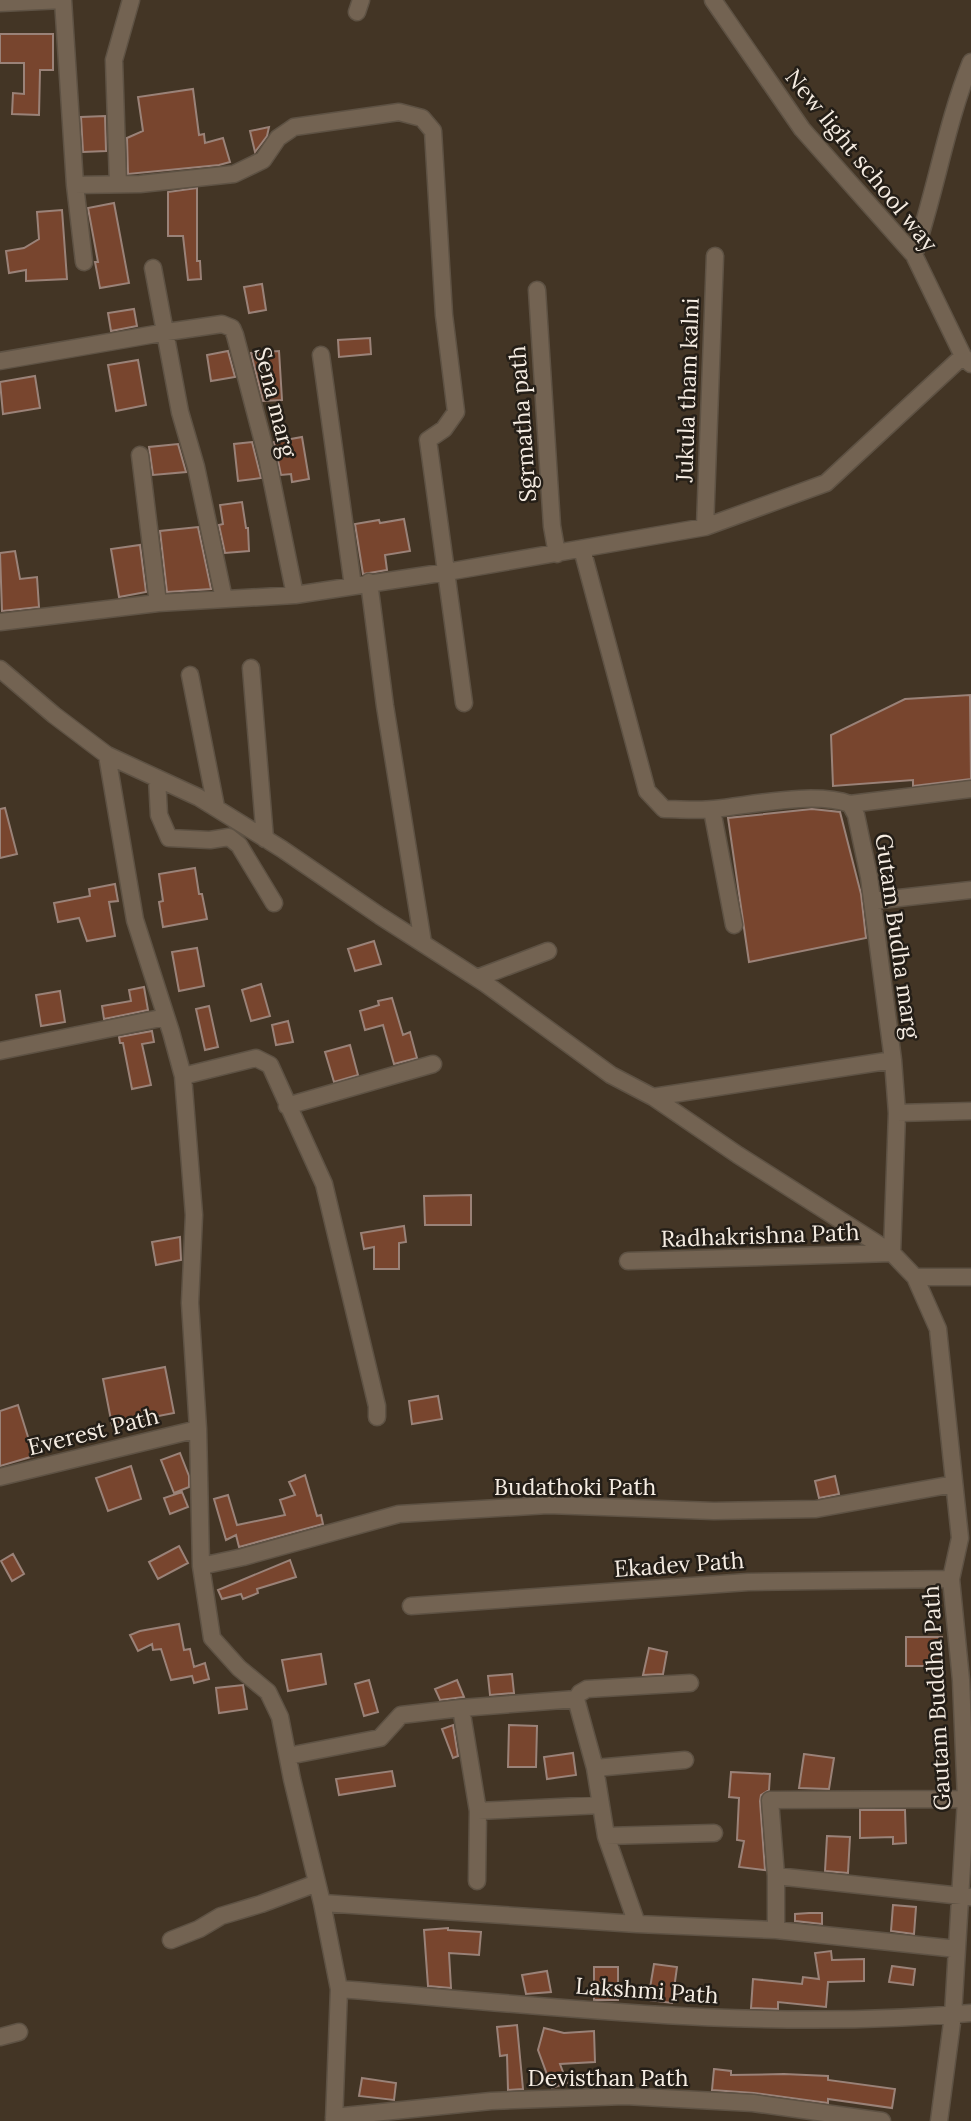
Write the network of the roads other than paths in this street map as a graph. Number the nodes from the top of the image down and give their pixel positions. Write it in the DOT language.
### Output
graph roads {
  1 [pos="62,0"];
  2 [pos="131,0"];
  3 [pos="713,0"];
  4 [pos="0,3"];
  5 [pos="971,62"];
  6 [pos="965,98"];
  7 [pos="118,184"];
  8 [pos="75,185"];
  9 [pos="914,255"];
  10 [pos="715,256"];
  11 [pos="84,262"];
  12 [pos="153,268"];
  13 [pos="537,290"];
  14 [pos="167,331"];
  15 [pos="321,355"];
  16 [pos="967,360"];
  17 [pos="0,361"];
  18 [pos="140,455"];
  19 [pos="705,527"];
  20 [pos="582,549"];
  21 [pos="557,554"];
  22 [pos="447,572"];
  23 [pos="361,584"];
  24 [pos="295,594"];
  25 [pos="224,599"];
  26 [pos="158,603"];
  27 [pos="0,622"];
  28 [pos="251,668"];
  29 [pos="0,669"];
  30 [pos="190,675"];
  31 [pos="464,703"];
  32 [pos="107,755"];
  33 [pos="157,778"];
  34 [pos="971,789"];
  35 [pos="850,804"];
  36 [pos="216,807"];
  37 [pos="712,810"];
  38 [pos="265,839"];
  39 [pos="971,890"];
  40 [pos="872,901"];
  41 [pos="274,902"];
  42 [pos="734,925"];
  43 [pos="423,943"];
  44 [pos="548,951"];
  45 [pos="477,978"];
  46 [pos="166,1017"];
  47 [pos="0,1051"];
  48 [pos="893,1060"];
  49 [pos="433,1065"];
  50 [pos="183,1076"];
  51 [pos="653,1097"];
  52 [pos="287,1106"];
  53 [pos="971,1111"];
  54 [pos="897,1113"];
  55 [pos="892,1253"];
  56 [pos="628,1261"];
  57 [pos="915,1278"];
  58 [pos="971,1278"];
  59 [pos="377,1417"];
  60 [pos="198,1429"];
  61 [pos="0,1477"];
  62 [pos="954,1484"];
  63 [pos="201,1566"];
  64 [pos="951,1579"];
  65 [pos="411,1606"];
  66 [pos="964,1641"];
  67 [pos="690,1683"];
  68 [pos="576,1699"];
  69 [pos="461,1708"];
  70 [pos="288,1756"];
  71 [pos="685,1760"];
  72 [pos="968,1760"];
  73 [pos="595,1768"];
  74 [pos="966,1799"];
  75 [pos="601,1805"];
  76 [pos="478,1811"];
  77 [pos="714,1833"];
  78 [pos="606,1836"];
  79 [pos="967,1837"];
  80 [pos="776,1876"];
  81 [pos="477,1881"];
  82 [pos="317,1883"];
  83 [pos="965,1896"];
  84 [pos="322,1903"];
  85 [pos="637,1924"];
  86 [pos="776,1930"];
  87 [pos="171,1940"];
  88 [pos="957,1949"];
  89 [pos="339,1989"];
  90 [pos="971,2013"];
  91 [pos="953,2015"];
  92 [pos="19,2032"];
  93 [pos="0,2037"];
  94 [pos="334,2119"];
  95 [pos="881,2121"];
  96 [pos="939,2121"];
  1 -- 4 [label="street"];
  1 -- 8 [label="street"];
  2 -- 7 [label="street"];
  3 -- 9 [label="street, New light school way"];
  5 -- 6 [label="street"];
  6 -- 9 [label="street"];
  7 -- 8 [label="street"];
  7 -- 22 [label="street"];
  8 -- 11 [label="street"];
  9 -- 16 [label="street, New light school way"];
  10 -- 19 [label="street, Jukula tham kalni"];
  12 -- 14 [label="street"];
  13 -- 21 [label="street, Sgrmatha path"];
  14 -- 17 [label="street, Sena marg"];
  14 -- 24 [label="street, Sena marg"];
  14 -- 25 [label="street"];
  15 -- 23 [label="street"];
  16 -- 19 [label="street"];
  18 -- 26 [label="street"];
  19 -- 20 [label="street"];
  20 -- 21 [label="street"];
  20 -- 37 [label="street"];
  21 -- 22 [label="street"];
  22 -- 23 [label="street"];
  22 -- 31 [label="street"];
  23 -- 24 [label="street"];
  23 -- 43 [label="street"];
  24 -- 25 [label="street"];
  25 -- 26 [label="street"];
  26 -- 27 [label="street"];
  28 -- 38 [label="street"];
  29 -- 32 [label="street"];
  30 -- 36 [label="street"];
  32 -- 33 [label="street"];
  32 -- 46 [label="street"];
  33 -- 36 [label="street"];
  33 -- 41 [label="street"];
  34 -- 35 [label="street"];
  35 -- 37 [label="street"];
  35 -- 40 [label="street, Gutam Budha marg"];
  36 -- 38 [label="street"];
  37 -- 42 [label="street"];
  38 -- 43 [label="street"];
  39 -- 40 [label="street"];
  40 -- 48 [label="street, Gutam Budha marg"];
  43 -- 45 [label="street"];
  44 -- 45 [label="street"];
  45 -- 51 [label="street"];
  46 -- 47 [label="street"];
  46 -- 50 [label="street"];
  48 -- 51 [label="street"];
  48 -- 54 [label="street, Gutam Budha marg"];
  49 -- 52 [label="street"];
  50 -- 52 [label="street"];
  50 -- 60 [label="street"];
  51 -- 55 [label="street"];
  52 -- 59 [label="street"];
  53 -- 54 [label="street"];
  54 -- 55 [label="street, Gutam Budha marg"];
  55 -- 56 [label="street, Radhakrishna Path"];
  55 -- 57 [label="street"];
  57 -- 58 [label="street"];
  57 -- 62 [label="street, Gautam Buddha Path"];
  60 -- 61 [label="street, Everest Path"];
  60 -- 63 [label="street"];
  62 -- 63 [label="street, Budathoki Path"];
  62 -- 64 [label="street, Gautam Buddha Path"];
  63 -- 70 [label="street"];
  64 -- 65 [label="street, Ekadev Path"];
  64 -- 66 [label="street, Gautam Buddha Path"];
  66 -- 72 [label="street, Gautam Buddha Path"];
  67 -- 68 [label="street"];
  68 -- 69 [label="street"];
  68 -- 73 [label="street"];
  69 -- 70 [label="street"];
  69 -- 76 [label="street"];
  70 -- 82 [label="street"];
  71 -- 73 [label="street"];
  72 -- 74 [label="street, Gautam Buddha Path"];
  73 -- 75 [label="street"];
  74 -- 79 [label="street, Gautam Buddha Path"];
  74 -- 80 [label="street"];
  75 -- 76 [label="street"];
  75 -- 78 [label="street"];
  76 -- 81 [label="street"];
  77 -- 78 [label="street"];
  78 -- 85 [label="street"];
  79 -- 83 [label="street, Gautam Buddha Path"];
  80 -- 83 [label="street"];
  80 -- 86 [label="street"];
  82 -- 84 [label="street"];
  82 -- 87 [label="street"];
  83 -- 88 [label="street, Gautam Buddha Path"];
  84 -- 85 [label="street"];
  84 -- 89 [label="street"];
  85 -- 86 [label="street"];
  86 -- 88 [label="street"];
  88 -- 91 [label="street, Gautam Buddha Path"];
  89 -- 91 [label="street, Lakshmi Path"];
  89 -- 94 [label="street"];
  90 -- 91 [label="street, Lakshmi Path"];
  91 -- 96 [label="street, Gautam Buddha Path"];
  92 -- 93 [label="street"];
  94 -- 95 [label="street, Devisthan Path"];
}
